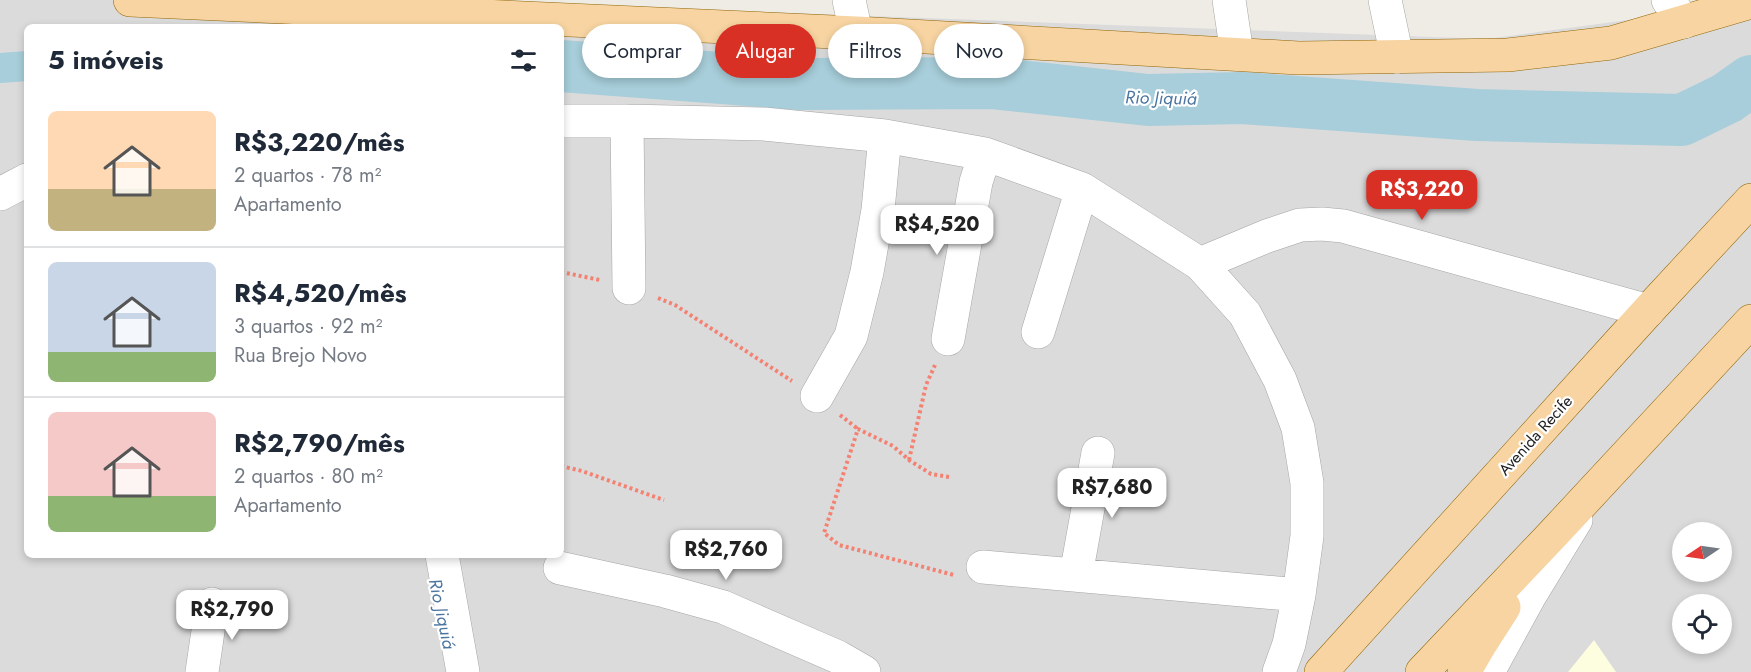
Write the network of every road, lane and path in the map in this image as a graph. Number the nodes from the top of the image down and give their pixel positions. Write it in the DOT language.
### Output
graph roads {
  1 [pos="130,0"];
  2 [pos="849,0"];
  3 [pos="1229,0"];
  4 [pos="1385,0"];
  5 [pos="199,2"];
  6 [pos="1751,2"];
  7 [pos="1676,11"];
  8 [pos="854,24"];
  9 [pos="828,32"];
  10 [pos="922,37"];
  11 [pos="1237,54"];
  12 [pos="1396,57"];
  13 [pos="564,121"];
  14 [pos="627,121"];
  15 [pos="885,136"];
  16 [pos="984,154"];
  17 [pos="24,182"];
  18 [pos="1082,189"];
  19 [pos="0,194"];
  20 [pos="1751,200"];
  21 [pos="1200,264"];
  22 [pos="564,273"];
  23 [pos="629,288"];
  24 [pos="1648,310"];
  25 [pos="1751,321"];
  26 [pos="1038,332"];
  27 [pos="948,339"];
  28 [pos="817,396"];
  29 [pos="858,429"];
  30 [pos="1098,453"];
  31 [pos="909,460"];
  32 [pos="564,467"];
  33 [pos="949,477"];
  34 [pos="1596,488"];
  35 [pos="664,501"];
  36 [pos="1554,533"];
  37 [pos="443,558"];
  38 [pos="983,567"];
  39 [pos="560,568"];
  40 [pos="1076,575"];
  41 [pos="1299,595"];
  42 [pos="212,604"];
  43 [pos="202,672"];
  44 [pos="463,672"];
  45 [pos="864,672"];
  46 [pos="1278,672"];
  47 [pos="1322,672"];
  48 [pos="1422,672"];
  49 [pos="1464,672"];
  50 [pos="1488,672"];
  1 -- 5 [label="main road"];
  2 -- 8 [label="street"];
  3 -- 11 [label="street"];
  4 -- 12 [label="street"];
  5 -- 9 [label="main road"];
  6 -- 7 [label="main road"];
  7 -- 12 [label="main road"];
  10 -- 11 [label="main road"];
  11 -- 12 [label="main road"];
  13 -- 14 [label="street"];
  14 -- 15 [label="street"];
  14 -- 23 [label="street"];
  15 -- 16 [label="street"];
  15 -- 28 [label="street"];
  16 -- 18 [label="street"];
  16 -- 27 [label="street"];
  17 -- 19 [label="street"];
  18 -- 21 [label="street"];
  18 -- 26 [label="street"];
  20 -- 24 [label="main road, Avenida Recife"];
  21 -- 24 [label="street"];
  21 -- 41 [label="street"];
  22 -- 23 [label="path"];
  23 -- 28 [label="path"];
  24 -- 47 [label="main road, Avenida Recife"];
  25 -- 34 [label="main road"];
  27 -- 31 [label="path"];
  28 -- 29 [label="path"];
  29 -- 31 [label="path"];
  29 -- 38 [label="path"];
  30 -- 40 [label="street"];
  31 -- 33 [label="path"];
  32 -- 35 [label="path"];
  34 -- 36 [label="main road"];
  34 -- 50 [label="street"];
  36 -- 48 [label="main road"];
  36 -- 49 [label="main road"];
  37 -- 44 [label="street"];
  38 -- 40 [label="street"];
  39 -- 45 [label="street"];
  40 -- 41 [label="street"];
  41 -- 46 [label="street"];
  42 -- 43 [label="street"];
}
